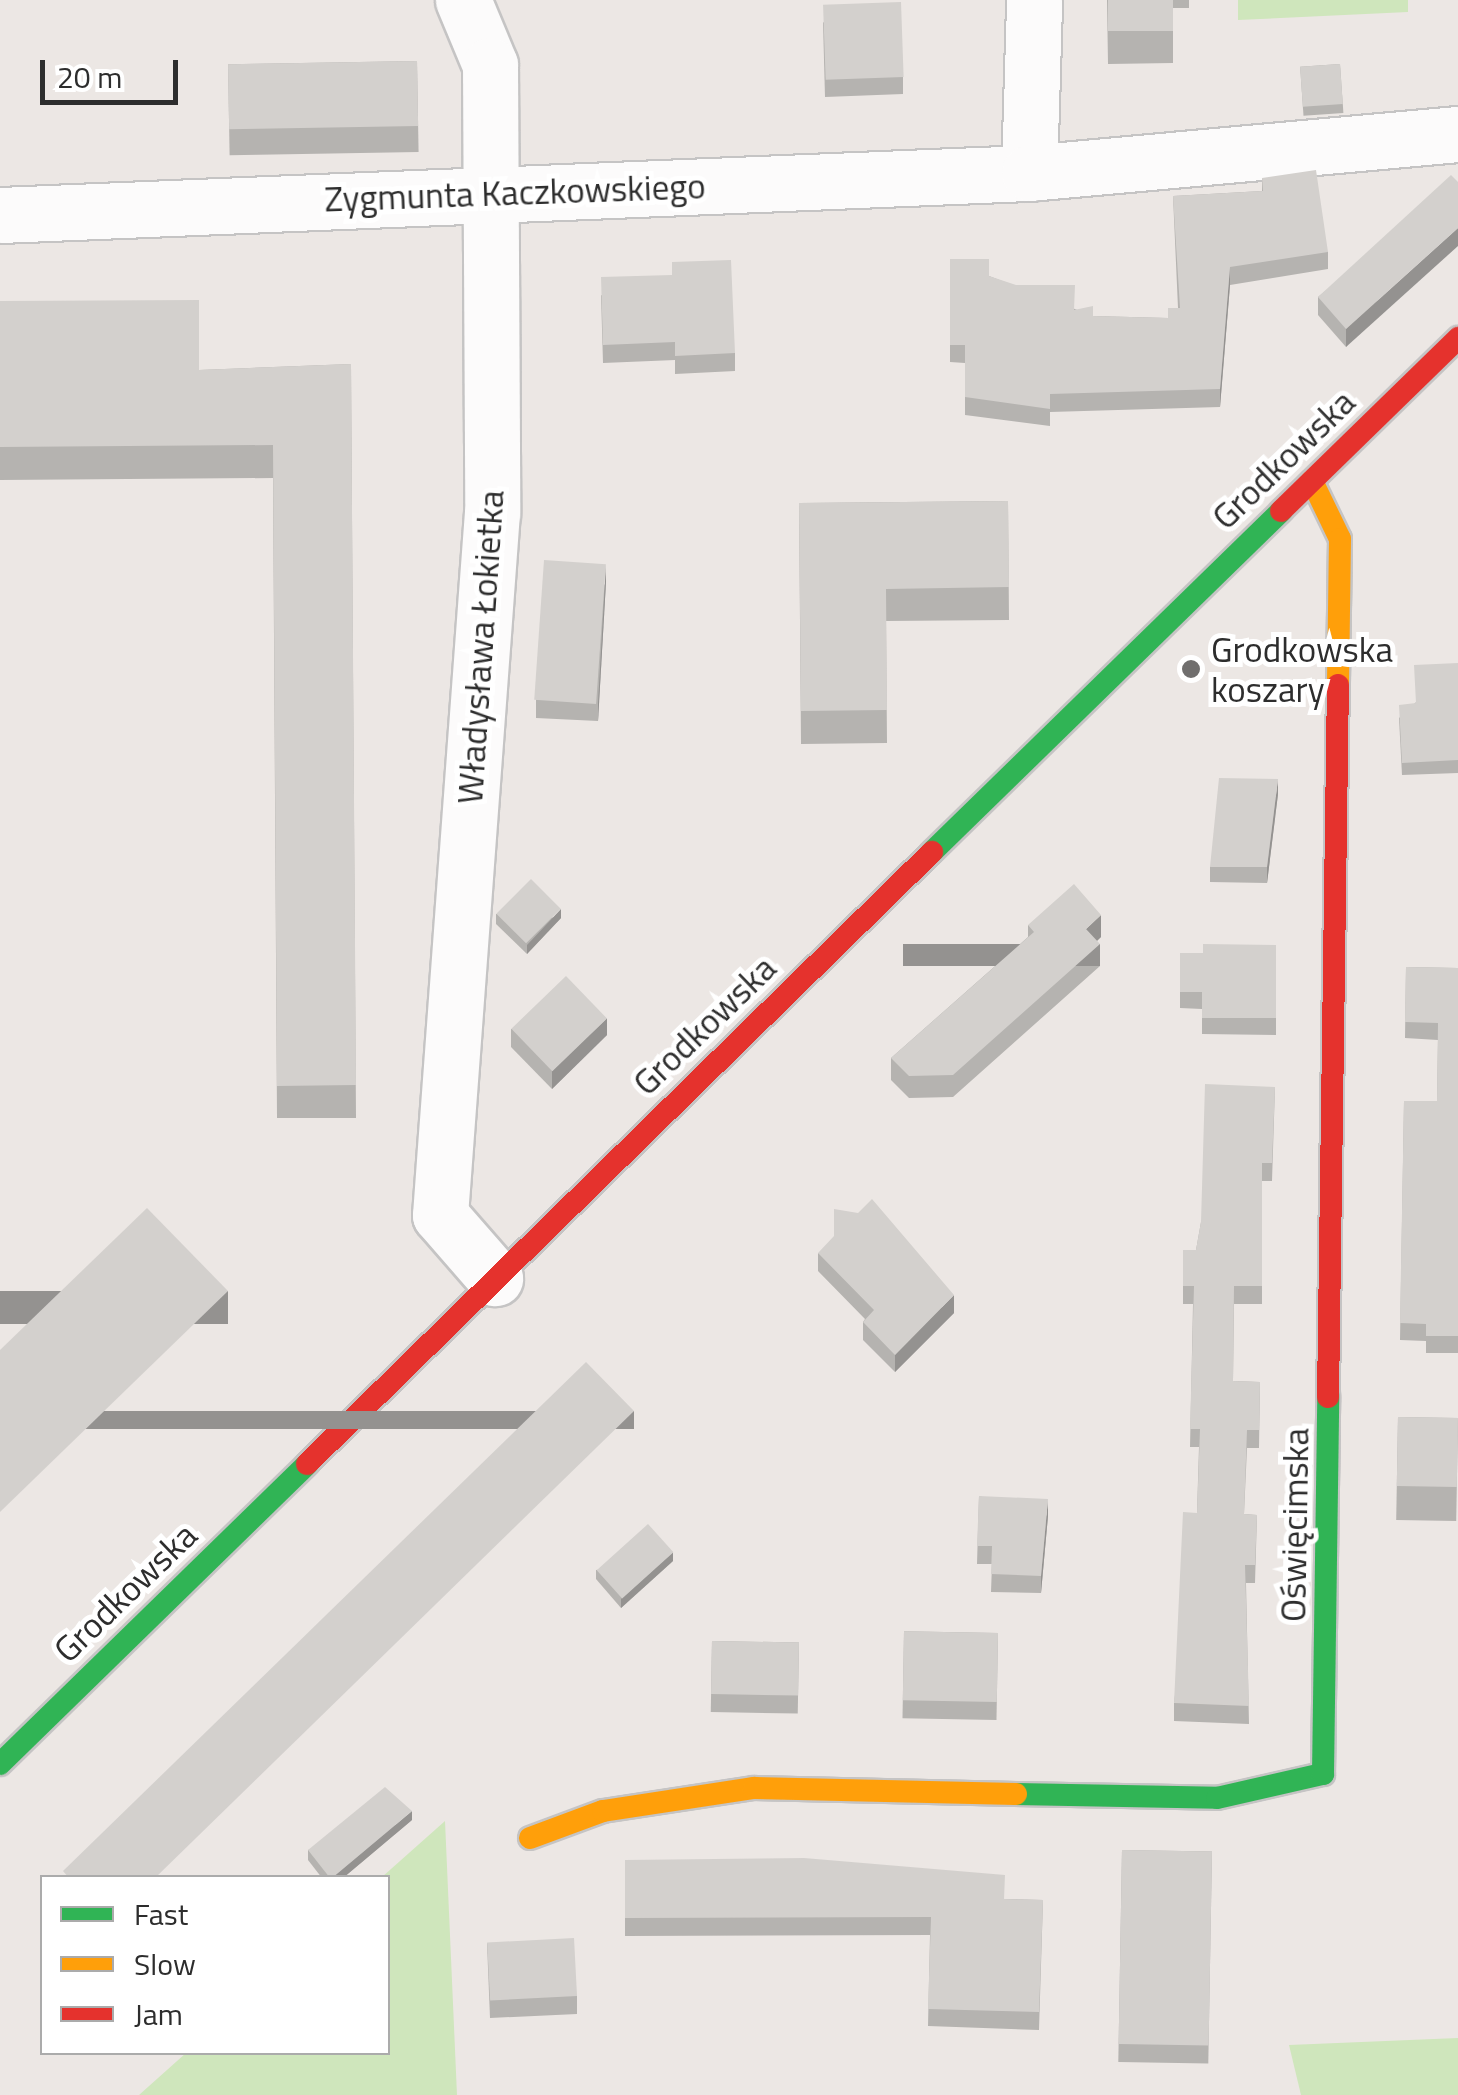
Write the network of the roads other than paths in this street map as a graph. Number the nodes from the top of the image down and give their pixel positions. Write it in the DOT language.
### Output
graph roads {
  1 [pos="463,0"];
  2 [pos="1034,0"];
  3 [pos="1458,134"];
  4 [pos="1030,173"];
  5 [pos="491,190"];
  6 [pos="0,215"];
  7 [pos="1458,338"];
  8 [pos="1312,481"];
  9 [pos="495,1278"];
  10 [pos="0,1764"];
  11 [pos="530,1838"];
  1 -- 5 [label="street, Władysława Łokietka"];
  2 -- 4 [label="street"];
  3 -- 4 [label="street, Zygmunta Kaczkowskiego"];
  4 -- 5 [label="street, Zygmunta Kaczkowskiego"];
  5 -- 6 [label="street, Zygmunta Kaczkowskiego"];
  5 -- 9 [label="street, Władysława Łokietka"];
  7 -- 8 [label="street, Grodkowska"];
  8 -- 9 [label="street, Grodkowska"];
  8 -- 11 [label="street, Oświęcimska"];
  9 -- 10 [label="street, Grodkowska"];
}
